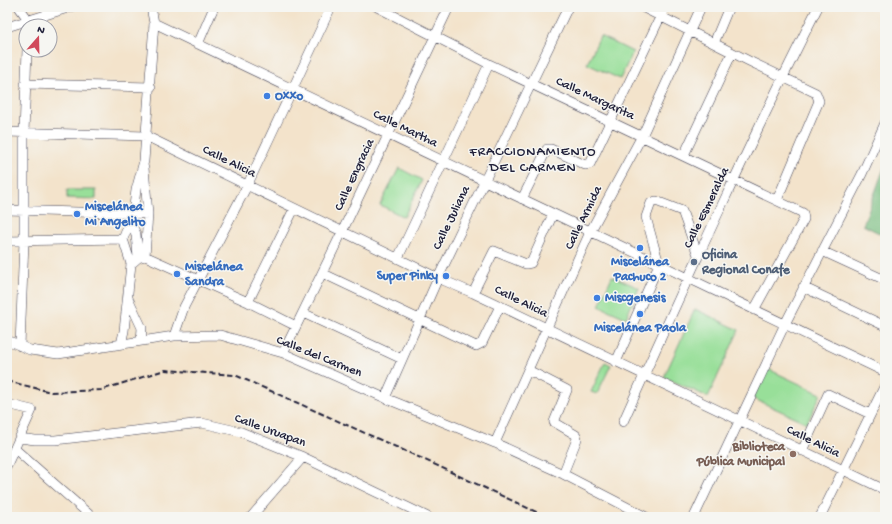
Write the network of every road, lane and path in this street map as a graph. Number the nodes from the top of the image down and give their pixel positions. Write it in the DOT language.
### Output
graph roads {
  1 [pos="19,7"];
  2 [pos="71,7"];
  3 [pos="151,7"];
  4 [pos="214,7"];
  5 [pos="331,7"];
  6 [pos="377,7"];
  7 [pos="449,7"];
  8 [pos="568,7"];
  9 [pos="642,7"];
  10 [pos="665,7"];
  11 [pos="701,7"];
  12 [pos="729,7"];
  13 [pos="818,7"];
  14 [pos="661,16"];
  15 [pos="25,18"];
  16 [pos="44,18"];
  17 [pos="154,23"];
  18 [pos="18,26"];
  19 [pos="7,27"];
  20 [pos="690,31"];
  21 [pos="435,36"];
  22 [pos="714,43"];
  23 [pos="198,44"];
  24 [pos="732,53"];
  25 [pos="27,58"];
  26 [pos="489,64"];
  27 [pos="783,77"];
  28 [pos="25,84"];
  29 [pos="531,84"];
  30 [pos="151,87"];
  31 [pos="291,89"];
  32 [pos="611,121"];
  33 [pos="885,123"];
  34 [pos="7,132"];
  35 [pos="24,133"];
  36 [pos="388,135"];
  37 [pos="146,136"];
  38 [pos="642,136"];
  39 [pos="684,156"];
  40 [pos="144,161"];
  41 [pos="444,162"];
  42 [pos="735,180"];
  43 [pos="484,181"];
  44 [pos="247,186"];
  45 [pos="522,199"];
  46 [pos="777,200"];
  47 [pos="294,209"];
  48 [pos="7,210"];
  49 [pos="24,210"];
  50 [pos="148,214"];
  51 [pos="553,214"];
  52 [pos="131,217"];
  53 [pos="342,232"];
  54 [pos="590,232"];
  55 [pos="123,239"];
  56 [pos="7,241"];
  57 [pos="24,241"];
  58 [pos="822,251"];
  59 [pos="698,255"];
  60 [pos="398,258"];
  61 [pos="138,259"];
  62 [pos="659,264"];
  63 [pos="322,273"];
  64 [pos="438,278"];
  65 [pos="689,278"];
  66 [pos="199,280"];
  67 [pos="885,280"];
  68 [pos="803,287"];
  69 [pos="473,293"];
  70 [pos="127,296"];
  71 [pos="248,302"];
  72 [pos="500,306"];
  73 [pos="754,310"];
  74 [pos="303,313"];
  75 [pos="420,319"];
  76 [pos="785,324"];
  77 [pos="296,326"];
  78 [pos="885,326"];
  79 [pos="546,328"];
  80 [pos="174,336"];
  81 [pos="7,340"];
  82 [pos="141,341"];
  83 [pos="121,344"];
  84 [pos="20,346"];
  85 [pos="283,353"];
  86 [pos="402,359"];
  87 [pos="616,362"];
  88 [pos="528,370"];
  89 [pos="885,372"];
  90 [pos="644,375"];
  91 [pos="885,384"];
  92 [pos="385,398"];
  93 [pos="7,404"];
  94 [pos="870,414"];
  95 [pos="623,422"];
  96 [pos="739,422"];
  97 [pos="20,438"];
  98 [pos="495,443"];
  99 [pos="15,449"];
  100 [pos="802,451"];
  101 [pos="303,457"];
  102 [pos="7,465"];
  103 [pos="842,470"];
  104 [pos="562,473"];
  105 [pos="885,490"];
  106 [pos="410,510"];
  107 [pos="91,516"];
  108 [pos="251,517"];
  109 [pos="404,517"];
  110 [pos="428,517"];
  111 [pos="646,517"];
  112 [pos="694,517"];
  113 [pos="820,517"];
  1 -- 15 [label="street"];
  2 -- 16 [label="street"];
  3 -- 17 [label="street"];
  4 -- 23 [label="street"];
  5 -- 31 [label="street"];
  6 -- 21 [label="street, Calle Margarita"];
  7 -- 21 [label="street, Calle Engracia"];
  8 -- 29 [label="street, Calle Juliana"];
  9 -- 14 [label="street"];
  10 -- 14 [label="street"];
  11 -- 20 [label="street, Calle Armida"];
  12 -- 22 [label="street"];
  13 -- 27 [label="street, Calle Esmeralda"];
  14 -- 20 [label="street"];
  14 -- 32 [label="street"];
  17 -- 23 [label="street, Calle Martha"];
  17 -- 30 [label="street"];
  18 -- 19 [label="street"];
  20 -- 22 [label="street"];
  20 -- 38 [label="street, Calle Armida"];
  21 -- 26 [label="street, Calle Margarita"];
  21 -- 36 [label="street, Calle Engracia"];
  22 -- 24 [label="street"];
  23 -- 31 [label="street, Calle Martha"];
  24 -- 27 [label="street"];
  24 -- 39 [label="street"];
  25 -- 28 [label="street"];
  26 -- 29 [label="street, Calle Margarita"];
  26 -- 41 [label="street"];
  27 -- 42 [label="street, Calle Esmeralda"];
  27 -- 46 [label="street"];
  28 -- 30 [label="street"];
  28 -- 35 [label="street"];
  29 -- 32 [label="street, Calle Margarita"];
  29 -- 43 [label="street, Calle Juliana"];
  30 -- 37 [label="street"];
  31 -- 36 [label="street, Calle Martha"];
  31 -- 44 [label="street"];
  32 -- 38 [label="street, Calle Margarita"];
  32 -- 45 [label="street"];
  33 -- 58 [label="street"];
  34 -- 35 [label="street"];
  35 -- 37 [label="street"];
  35 -- 49 [label="street"];
  36 -- 41 [label="street, Calle Martha"];
  36 -- 53 [label="street, Calle Engracia"];
  37 -- 40 [label="street"];
  37 -- 44 [label="street, Calle Alicia"];
  38 -- 39 [label="street, Calle Margarita"];
  38 -- 54 [label="street, Calle Armida"];
  39 -- 42 [label="street, Calle Margarita"];
  40 -- 50 [label="street"];
  40 -- 52 [label="street"];
  41 -- 43 [label="street, Calle Martha"];
  41 -- 60 [label="street"];
  42 -- 46 [label="street, Calle Margarita"];
  42 -- 59 [label="street, Calle Esmeralda"];
  43 -- 45 [label="street, Calle Martha"];
  43 -- 64 [label="street, Calle Juliana"];
  44 -- 47 [label="street, Calle Alicia"];
  44 -- 66 [label="street"];
  45 -- 51 [label="street, Calle Martha"];
  46 -- 73 [label="street, Calle Margarita"];
  47 -- 53 [label="street, Calle Alicia"];
  47 -- 71 [label="street"];
  48 -- 49 [label="street"];
  49 -- 52 [label="street"];
  49 -- 57 [label="street"];
  50 -- 52 [label="street"];
  50 -- 61 [label="street"];
  51 -- 54 [label="street, Calle Martha"];
  51 -- 69 [label="street"];
  52 -- 55 [label="street"];
  52 -- 61 [label="street"];
  53 -- 60 [label="street, Calle Alicia"];
  53 -- 63 [label="street, Calle Engracia"];
  54 -- 62 [label="street, Calle Martha"];
  54 -- 79 [label="street, Calle Armida"];
  55 -- 57 [label="street"];
  55 -- 61 [label="street"];
  56 -- 57 [label="street"];
  57 -- 84 [label="street"];
  58 -- 67 [label="street"];
  58 -- 68 [label="street"];
  59 -- 62 [label="street"];
  59 -- 65 [label="street, Calle Esmeralda"];
  60 -- 64 [label="street, Calle Alicia"];
  61 -- 66 [label="street"];
  61 -- 70 [label="street"];
  62 -- 65 [label="street, Calle Martha"];
  62 -- 87 [label="street"];
  63 -- 74 [label="street, Calle Engracia"];
  63 -- 75 [label="street"];
  64 -- 69 [label="street, Calle Alicia"];
  64 -- 75 [label="street, Calle Juliana"];
  65 -- 73 [label="street, Calle Martha"];
  65 -- 90 [label="street, Calle Esmeralda"];
  66 -- 71 [label="street"];
  66 -- 80 [label="street"];
  68 -- 76 [label="street"];
  68 -- 78 [label="street"];
  69 -- 72 [label="street, Calle Alicia"];
  70 -- 82 [label="street"];
  70 -- 83 [label="street"];
  71 -- 77 [label="street"];
  72 -- 75 [label="street"];
  72 -- 79 [label="street, Calle Alicia"];
  73 -- 76 [label="street, Calle Martha"];
  74 -- 77 [label="street, Calle Engracia"];
  74 -- 86 [label="street"];
  75 -- 86 [label="street, Calle Juliana"];
  76 -- 89 [label="street, Calle Martha"];
  76 -- 96 [label="street"];
  77 -- 85 [label="street, Calle Engracia"];
  79 -- 87 [label="street, Calle Alicia"];
  79 -- 88 [label="street, Calle Armida"];
  80 -- 82 [label="street, Calle del Carmen"];
  80 -- 85 [label="street, Calle del Carmen"];
  81 -- 84 [label="street, Calle del Carmen"];
  82 -- 83 [label="street, Calle del Carmen"];
  83 -- 84 [label="street, Calle del Carmen"];
  85 -- 92 [label="street, Calle del Carmen"];
  86 -- 92 [label="street, Calle Juliana"];
  87 -- 90 [label="street, Calle Alicia"];
  88 -- 98 [label="street, Calle Armida"];
  88 -- 104 [label="street"];
  90 -- 95 [label="street, Calle Esmeralda"];
  90 -- 96 [label="street, Calle Alicia"];
  91 -- 94 [label="street"];
  92 -- 98 [label="street, Calle del Carmen"];
  93 -- 97 [label="street"];
  94 -- 100 [label="street"];
  94 -- 103 [label="street"];
  96 -- 100 [label="street, Calle Alicia"];
  96 -- 112 [label="street"];
  97 -- 99 [label="street"];
  97 -- 101 [label="street, Calle Uruapan"];
  98 -- 104 [label="street, Calle del Carmen"];
  99 -- 102 [label="street"];
  99 -- 107 [label="street"];
  100 -- 103 [label="street, Calle Alicia"];
  101 -- 106 [label="street, Calle Uruapan"];
  101 -- 108 [label="street"];
  103 -- 105 [label="street, Calle Alicia"];
  103 -- 113 [label="street"];
  104 -- 111 [label="street, Calle del Carmen"];
  106 -- 109 [label="street"];
  106 -- 110 [label="street, Calle Uruapan"];
}
